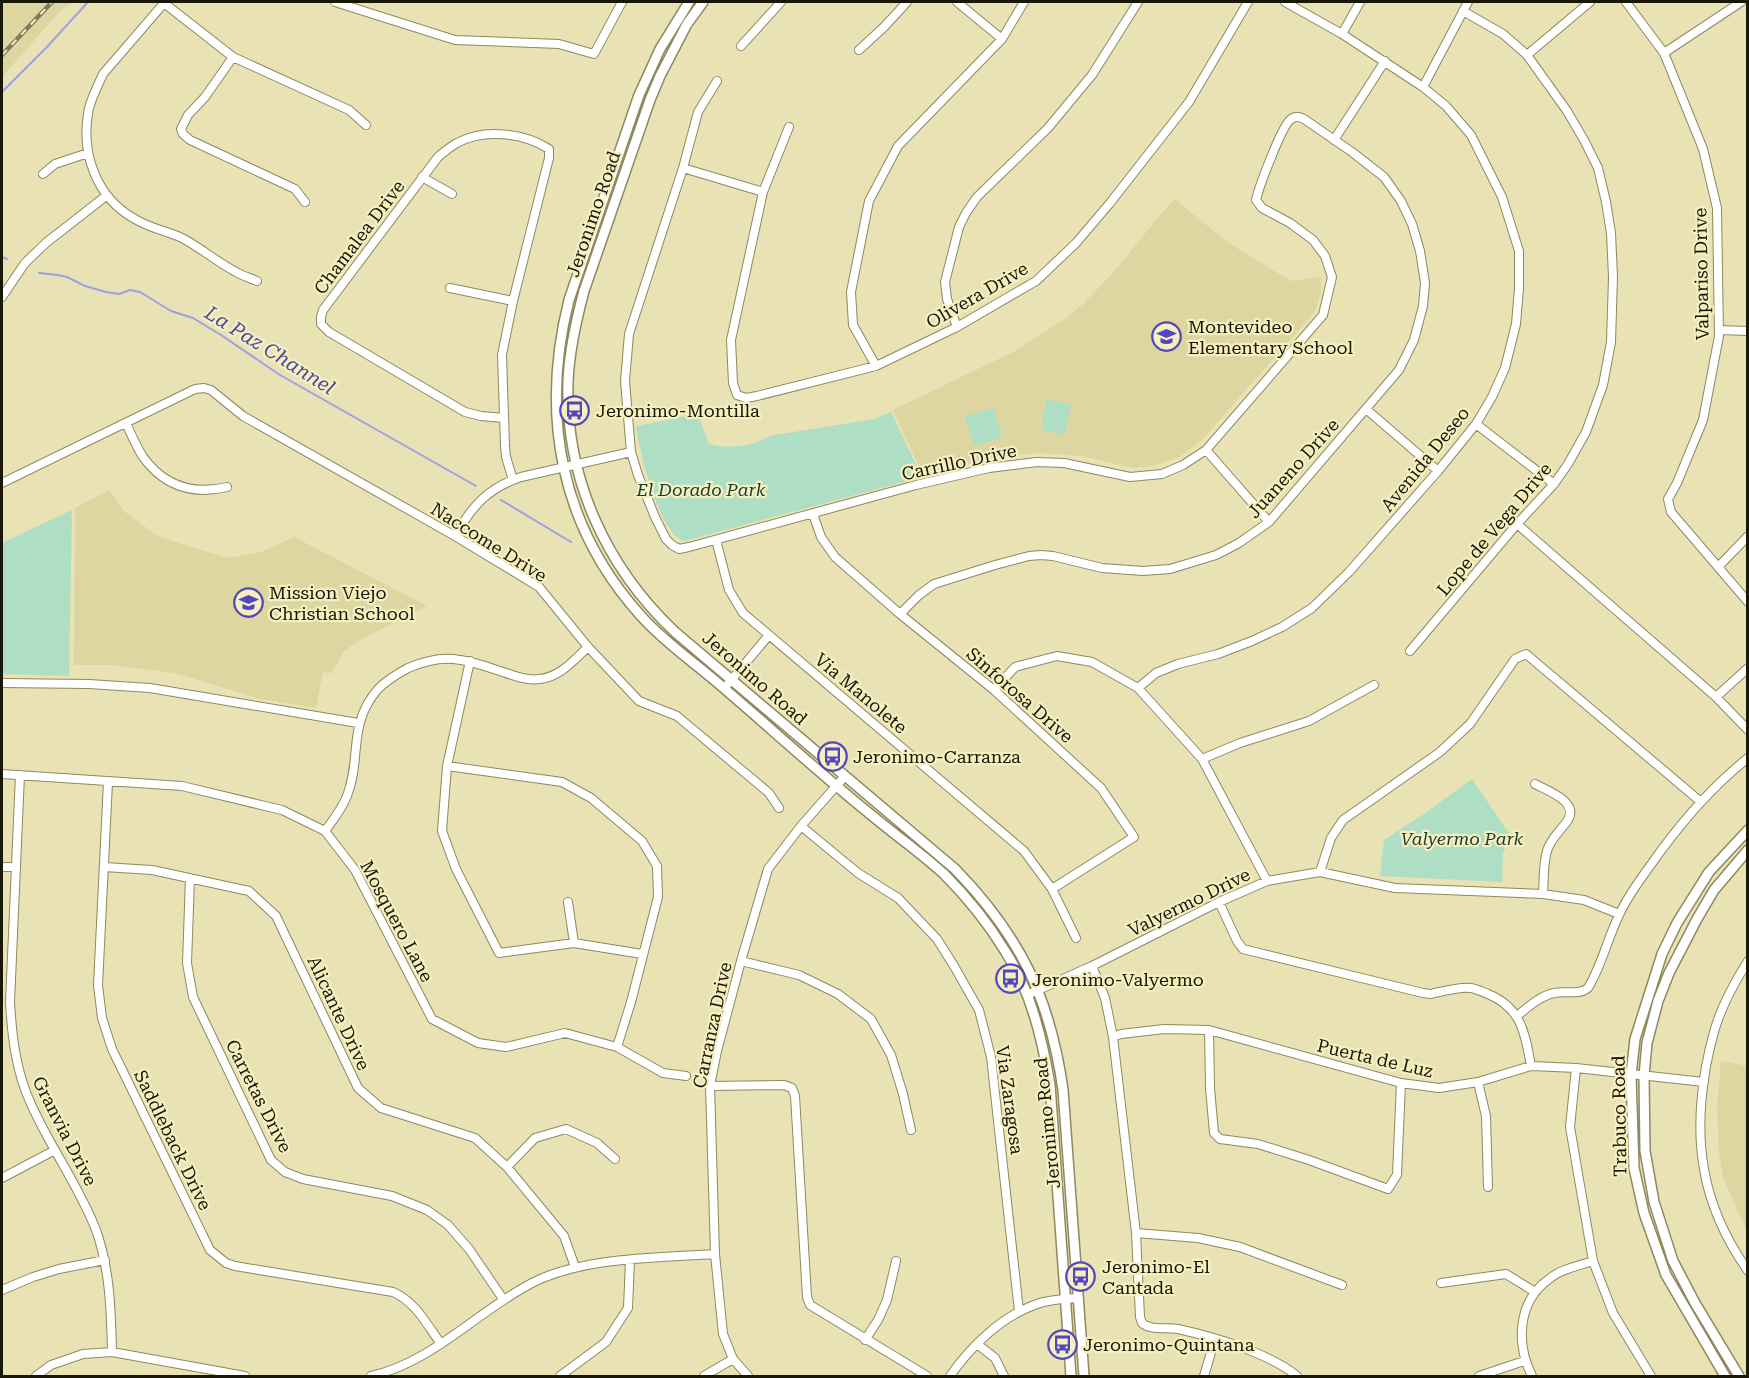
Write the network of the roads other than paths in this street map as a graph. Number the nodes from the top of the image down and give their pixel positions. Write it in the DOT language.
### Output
graph roads {
  1 [pos="165,2"];
  2 [pos="335,2"];
  3 [pos="622,2"];
  4 [pos="689,2"];
  5 [pos="703,2"];
  6 [pos="781,2"];
  7 [pos="907,2"];
  8 [pos="957,2"];
  9 [pos="1024,2"];
  10 [pos="1138,2"];
  11 [pos="1248,2"];
  12 [pos="1285,2"];
  13 [pos="1360,2"];
  14 [pos="1468,2"];
  15 [pos="1590,2"];
  16 [pos="1626,2"];
  17 [pos="1741,2"];
  18 [pos="1463,11"];
  19 [pos="1342,34"];
  20 [pos="1002,39"];
  21 [pos="741,46"];
  22 [pos="859,50"];
  23 [pos="1664,53"];
  24 [pos="1527,56"];
  25 [pos="233,57"];
  26 [pos="1385,61"];
  27 [pos="717,81"];
  28 [pos="1423,87"];
  29 [pos="366,124"];
  30 [pos="789,127"];
  31 [pos="1334,140"];
  32 [pos="88,153"];
  33 [pos="683,168"];
  34 [pos="43,174"];
  35 [pos="422,177"];
  36 [pos="763,192"];
  37 [pos="452,194"];
  38 [pos="106,196"];
  39 [pos="1256,200"];
  40 [pos="305,202"];
  41 [pos="257,281"];
  42 [pos="450,288"];
  43 [pos="2,297"];
  44 [pos="513,302"];
  45 [pos="957,327"];
  46 [pos="1719,330"];
  47 [pos="1748,332"];
  48 [pos="876,366"];
  49 [pos="1366,409"];
  50 [pos="504,418"];
  51 [pos="126,423"];
  52 [pos="1476,424"];
  53 [pos="1206,450"];
  54 [pos="632,452"];
  55 [pos="576,465"];
  56 [pos="563,467"];
  57 [pos="1438,471"];
  58 [pos="513,480"];
  59 [pos="2,483"];
  60 [pos="1554,484"];
  61 [pos="227,487"];
  62 [pos="813,514"];
  63 [pos="1269,522"];
  64 [pos="1517,524"];
  65 [pos="455,536"];
  66 [pos="1748,536"];
  67 [pos="716,540"];
  68 [pos="1719,566"];
  69 [pos="1748,602"];
  70 [pos="900,614"];
  71 [pos="769,635"];
  72 [pos="588,647"];
  73 [pos="1410,651"];
  74 [pos="470,661"];
  75 [pos="1748,668"];
  76 [pos="733,679"];
  77 [pos="2,682"];
  78 [pos="1374,685"];
  79 [pos="725,688"];
  80 [pos="1138,688"];
  81 [pos="994,690"];
  82 [pos="1716,697"];
  83 [pos="358,723"];
  84 [pos="1748,730"];
  85 [pos="1748,758"];
  86 [pos="1202,759"];
  87 [pos="447,766"];
  88 [pos="2,774"];
  89 [pos="20,775"];
  90 [pos="845,776"];
  91 [pos="108,782"];
  92 [pos="1535,784"];
  93 [pos="837,786"];
  94 [pos="1701,802"];
  95 [pos="779,808"];
  96 [pos="801,826"];
  97 [pos="1748,830"];
  98 [pos="325,831"];
  99 [pos="1748,850"];
  100 [pos="2,867"];
  101 [pos="16,867"];
  102 [pos="104,867"];
  103 [pos="1320,872"];
  104 [pos="190,878"];
  105 [pos="1267,881"];
  106 [pos="1052,889"];
  107 [pos="1543,894"];
  108 [pos="568,902"];
  109 [pos="1219,902"];
  110 [pos="1619,914"];
  111 [pos="1076,938"];
  112 [pos="574,943"];
  113 [pos="642,954"];
  114 [pos="741,961"];
  115 [pos="1748,961"];
  116 [pos="1092,966"];
  117 [pos="1038,990"];
  118 [pos="1027,995"];
  119 [pos="1517,1016"];
  120 [pos="1209,1030"];
  121 [pos="1113,1037"];
  122 [pos="617,1047"];
  123 [pos="1531,1066"];
  124 [pos="1576,1068"];
  125 [pos="1631,1075"];
  126 [pos="686,1076"];
  127 [pos="1644,1076"];
  128 [pos="1478,1082"];
  129 [pos="1704,1082"];
  130 [pos="1401,1083"];
  131 [pos="710,1086"];
  132 [pos="911,1130"];
  133 [pos="56,1150"];
  134 [pos="615,1159"];
  135 [pos="507,1167"];
  136 [pos="2,1178"];
  137 [pos="1488,1186"];
  138 [pos="1136,1233"];
  139 [pos="715,1254"];
  140 [pos="105,1260"];
  141 [pos="630,1260"];
  142 [pos="896,1261"];
  143 [pos="1593,1261"];
  144 [pos="575,1267"];
  145 [pos="1748,1271"];
  146 [pos="1441,1283"];
  147 [pos="1342,1285"];
  148 [pos="2,1290"];
  149 [pos="1535,1292"];
  150 [pos="1078,1298"];
  151 [pos="503,1299"];
  152 [pos="1065,1299"];
  153 [pos="1019,1311"];
  154 [pos="1215,1339"];
  155 [pos="865,1340"];
  156 [pos="441,1344"];
  157 [pos="977,1344"];
  158 [pos="112,1352"];
  159 [pos="733,1359"];
  160 [pos="1524,1361"];
  161 [pos="36,1377"];
  162 [pos="245,1377"];
  163 [pos="371,1377"];
  164 [pos="560,1377"];
  165 [pos="704,1377"];
  166 [pos="748,1377"];
  167 [pos="927,1377"];
  168 [pos="950,1377"];
  169 [pos="1004,1377"];
  170 [pos="1071,1377"];
  171 [pos="1084,1377"];
  172 [pos="1204,1377"];
  173 [pos="1297,1377"];
  174 [pos="1479,1377"];
  175 [pos="1532,1377"];
  176 [pos="1651,1377"];
  177 [pos="1725,1377"];
  178 [pos="1739,1377"];
  1 -- 25 [label="street"];
  1 -- 32 [label="street"];
  2 -- 3 [label="street"];
  4 -- 56 [label="main road, Jeronimo Road"];
  5 -- 55 [label="main road, Jeronimo Road"];
  6 -- 21 [label="street"];
  7 -- 22 [label="street"];
  8 -- 20 [label="street"];
  9 -- 20 [label="street"];
  10 -- 45 [label="street"];
  11 -- 45 [label="street, Olivera Drive"];
  12 -- 19 [label="street, Avenida Deseo"];
  13 -- 19 [label="street"];
  14 -- 18 [label="street"];
  15 -- 24 [label="street"];
  16 -- 23 [label="street, Valpariso Drive"];
  17 -- 23 [label="street"];
  18 -- 24 [label="street, Lope de Vega Drive"];
  18 -- 28 [label="street"];
  19 -- 26 [label="street, Avenida Deseo"];
  20 -- 48 [label="street"];
  23 -- 46 [label="street, Valpariso Drive"];
  24 -- 60 [label="street, Lope de Vega Drive"];
  25 -- 29 [label="street"];
  25 -- 40 [label="street"];
  26 -- 28 [label="street, Avenida Deseo"];
  26 -- 31 [label="street"];
  27 -- 33 [label="street"];
  28 -- 52 [label="street, Avenida Deseo"];
  30 -- 36 [label="street"];
  31 -- 39 [label="street, Juaneno Drive"];
  31 -- 49 [label="street, Juaneno Drive"];
  32 -- 34 [label="street"];
  32 -- 38 [label="street"];
  33 -- 36 [label="street"];
  33 -- 54 [label="street"];
  35 -- 37 [label="street"];
  35 -- 44 [label="street, Chamalea Drive"];
  35 -- 50 [label="street, Chamalea Drive"];
  36 -- 48 [label="street, Olivera Drive"];
  38 -- 41 [label="street"];
  38 -- 43 [label="street"];
  39 -- 53 [label="street, Carrillo Drive"];
  42 -- 44 [label="street"];
  44 -- 50 [label="street"];
  45 -- 48 [label="street, Olivera Drive"];
  46 -- 47 [label="street"];
  46 -- 68 [label="street, Valpariso Drive"];
  49 -- 57 [label="street"];
  49 -- 63 [label="street, Juaneno Drive"];
  50 -- 58 [label="street"];
  51 -- 59 [label="street"];
  51 -- 61 [label="street"];
  51 -- 65 [label="street, Naccome Drive"];
  52 -- 57 [label="street, Avenida Deseo"];
  52 -- 60 [label="street"];
  53 -- 62 [label="street, Carrillo Drive"];
  53 -- 63 [label="street"];
  54 -- 55 [label="street"];
  54 -- 67 [label="street, Carrillo Drive"];
  55 -- 56 [label="street"];
  55 -- 76 [label="main road, Jeronimo Road"];
  56 -- 58 [label="street"];
  56 -- 79 [label="main road, Jeronimo Road"];
  57 -- 80 [label="street, Avenida Deseo"];
  58 -- 65 [label="street"];
  60 -- 64 [label="street, Lope de Vega Drive"];
  62 -- 67 [label="street, Carrillo Drive"];
  62 -- 70 [label="street, Sinforosa Drive"];
  63 -- 70 [label="street, Juaneno Drive"];
  64 -- 73 [label="street, Lope de Vega Drive"];
  64 -- 82 [label="street"];
  65 -- 72 [label="street, Naccome Drive"];
  66 -- 68 [label="street"];
  67 -- 71 [label="street, Via Manolete"];
  68 -- 69 [label="street, Valpariso Drive"];
  70 -- 81 [label="street, Sinforosa Drive"];
  71 -- 76 [label="street"];
  71 -- 106 [label="street, Via Manolete"];
  72 -- 74 [label="street"];
  72 -- 95 [label="street, Naccome Drive"];
  74 -- 83 [label="street"];
  74 -- 87 [label="street"];
  75 -- 82 [label="street"];
  76 -- 79 [label="street"];
  76 -- 90 [label="main road, Jeronimo Road"];
  77 -- 83 [label="street"];
  78 -- 86 [label="street"];
  79 -- 93 [label="main road, Jeronimo Road"];
  80 -- 81 [label="street"];
  80 -- 86 [label="street"];
  81 -- 106 [label="street, Sinforosa Drive"];
  82 -- 84 [label="street"];
  83 -- 98 [label="street"];
  85 -- 94 [label="street"];
  86 -- 105 [label="street"];
  87 -- 112 [label="street"];
  87 -- 113 [label="street"];
  88 -- 89 [label="street, Mosquero Lane"];
  89 -- 91 [label="street, Mosquero Lane"];
  89 -- 101 [label="street, Granvia Drive"];
  90 -- 93 [label="street, Carranza Drive"];
  90 -- 117 [label="main road, Jeronimo Road"];
  91 -- 98 [label="street, Mosquero Lane"];
  91 -- 102 [label="street, Saddleback Drive"];
  92 -- 107 [label="street"];
  93 -- 96 [label="street, Carranza Drive"];
  93 -- 118 [label="main road, Jeronimo Road"];
  94 -- 103 [label="street"];
  94 -- 110 [label="street"];
  96 -- 114 [label="street, Carranza Drive"];
  96 -- 153 [label="street, Via Zaragosa"];
  97 -- 125 [label="main road, Trabuco Road"];
  98 -- 122 [label="street, Mosquero Lane"];
  99 -- 127 [label="main road, Trabuco Road"];
  100 -- 101 [label="street"];
  101 -- 133 [label="street, Granvia Drive"];
  102 -- 104 [label="street, Alicante Drive"];
  102 -- 156 [label="street, Saddleback Drive"];
  103 -- 105 [label="street, Valyermo Drive"];
  103 -- 107 [label="street, Valyermo Drive"];
  104 -- 135 [label="street, Alicante Drive"];
  104 -- 151 [label="street, Carretas Drive"];
  105 -- 109 [label="street, Valyermo Drive"];
  106 -- 111 [label="street, Via Manolete"];
  107 -- 110 [label="street, Valyermo Drive"];
  108 -- 112 [label="street"];
  109 -- 116 [label="street, Valyermo Drive"];
  109 -- 119 [label="street"];
  110 -- 119 [label="street"];
  112 -- 113 [label="street"];
  113 -- 122 [label="street"];
  114 -- 131 [label="street, Carranza Drive"];
  114 -- 132 [label="street"];
  115 -- 129 [label="street"];
  116 -- 117 [label="street, Valyermo Drive"];
  116 -- 121 [label="street"];
  117 -- 118 [label="street, Valyermo Drive"];
  117 -- 150 [label="main road, Jeronimo Road"];
  118 -- 152 [label="main road, Jeronimo Road"];
  119 -- 123 [label="street"];
  120 -- 121 [label="street, Puerta de Luz"];
  120 -- 130 [label="street, Puerta de Luz"];
  120 -- 130 [label="street"];
  121 -- 138 [label="street"];
  122 -- 126 [label="street, Mosquero Lane"];
  123 -- 124 [label="street, Puerta de Luz"];
  123 -- 128 [label="street, Puerta de Luz"];
  124 -- 125 [label="street, Puerta de Luz"];
  124 -- 143 [label="street"];
  125 -- 127 [label="street, Puerta de Luz"];
  125 -- 177 [label="main road, Trabuco Road"];
  127 -- 129 [label="street, Puerta de Luz"];
  127 -- 178 [label="main road, Trabuco Road"];
  128 -- 130 [label="street, Puerta de Luz"];
  128 -- 137 [label="street"];
  129 -- 145 [label="street"];
  131 -- 139 [label="street, Carranza Drive"];
  131 -- 155 [label="street"];
  133 -- 136 [label="street"];
  133 -- 140 [label="street, Granvia Drive"];
  134 -- 135 [label="street"];
  135 -- 144 [label="street, Alicante Drive"];
  138 -- 147 [label="street"];
  138 -- 154 [label="street"];
  139 -- 141 [label="street"];
  139 -- 159 [label="street, Carranza Drive"];
  140 -- 148 [label="street"];
  140 -- 158 [label="street, Granvia Drive"];
  141 -- 144 [label="street"];
  141 -- 164 [label="street"];
  142 -- 155 [label="street"];
  143 -- 149 [label="street"];
  143 -- 176 [label="street"];
  144 -- 151 [label="street"];
  146 -- 149 [label="street"];
  149 -- 160 [label="street"];
  150 -- 152 [label="street"];
  150 -- 171 [label="main road, Jeronimo Road"];
  151 -- 156 [label="street"];
  152 -- 153 [label="street"];
  152 -- 170 [label="main road, Jeronimo Road"];
  153 -- 157 [label="street"];
  154 -- 172 [label="street"];
  154 -- 173 [label="street"];
  155 -- 167 [label="street"];
  156 -- 163 [label="street"];
  157 -- 168 [label="street"];
  157 -- 169 [label="street"];
  158 -- 161 [label="street"];
  158 -- 162 [label="street"];
  159 -- 165 [label="street"];
  159 -- 166 [label="street, Carranza Drive"];
  160 -- 174 [label="street"];
  160 -- 175 [label="street"];
}
